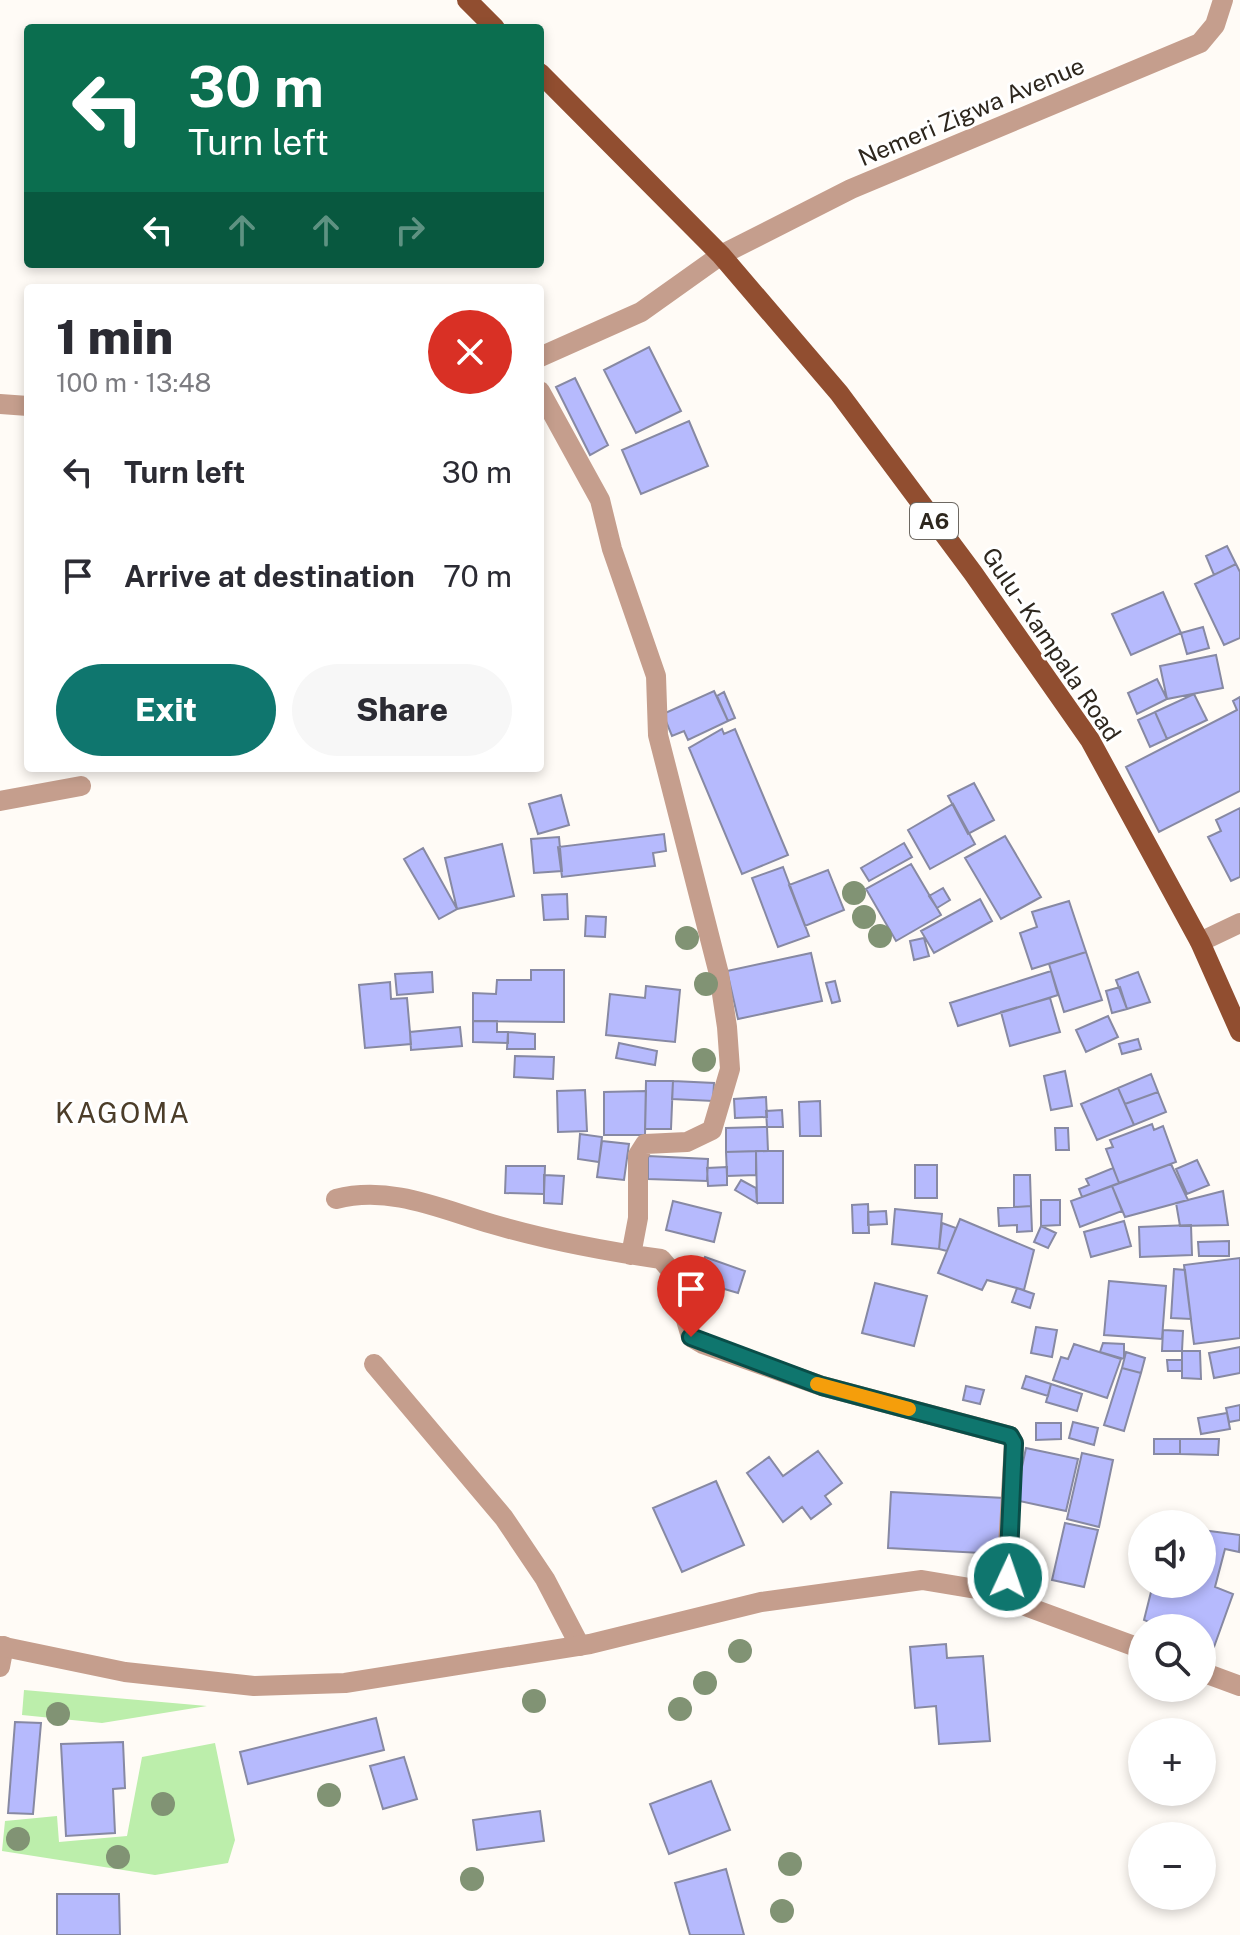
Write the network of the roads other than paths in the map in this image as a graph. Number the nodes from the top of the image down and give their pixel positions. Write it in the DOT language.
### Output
graph roads {
  1 [pos="467,0"];
  2 [pos="1223,0"];
  3 [pos="491,24"];
  4 [pos="544,77"];
  5 [pos="721,255"];
  6 [pos="544,355"];
  7 [pos="544,398"];
  8 [pos="0,404"];
  9 [pos="24,406"];
  10 [pos="81,786"];
  11 [pos="0,801"];
  12 [pos="1240,923"];
  13 [pos="1200,942"];
  14 [pos="1240,1032"];
  15 [pos="336,1199"];
  16 [pos="631,1255"];
  17 [pos="374,1364"];
  18 [pos="1005,1598"];
  19 [pos="1128,1644"];
  20 [pos="580,1646"];
  21 [pos="1,1653"];
  22 [pos="1216,1677"];
  23 [pos="1240,1686"];
  1 -- 3 [label="main road"];
  2 -- 5 [label="street, Nemeri Zigwa Avenue"];
  4 -- 5 [label="main road, Gulu - Kampala Road / A6"];
  5 -- 6 [label="street, Nemeri Zigwa Avenue"];
  5 -- 13 [label="main road, Gulu - Kampala Road / A6"];
  7 -- 16 [label="street"];
  8 -- 9 [label="street"];
  10 -- 11 [label="street"];
  12 -- 13 [label="street"];
  13 -- 14 [label="main road, Gulu - Kampala Road / A6"];
  15 -- 16 [label="street"];
  16 -- 18 [label="street"];
  17 -- 20 [label="street"];
  18 -- 19 [label="street"];
  18 -- 20 [label="street"];
  20 -- 21 [label="street"];
  22 -- 23 [label="street"];
}
